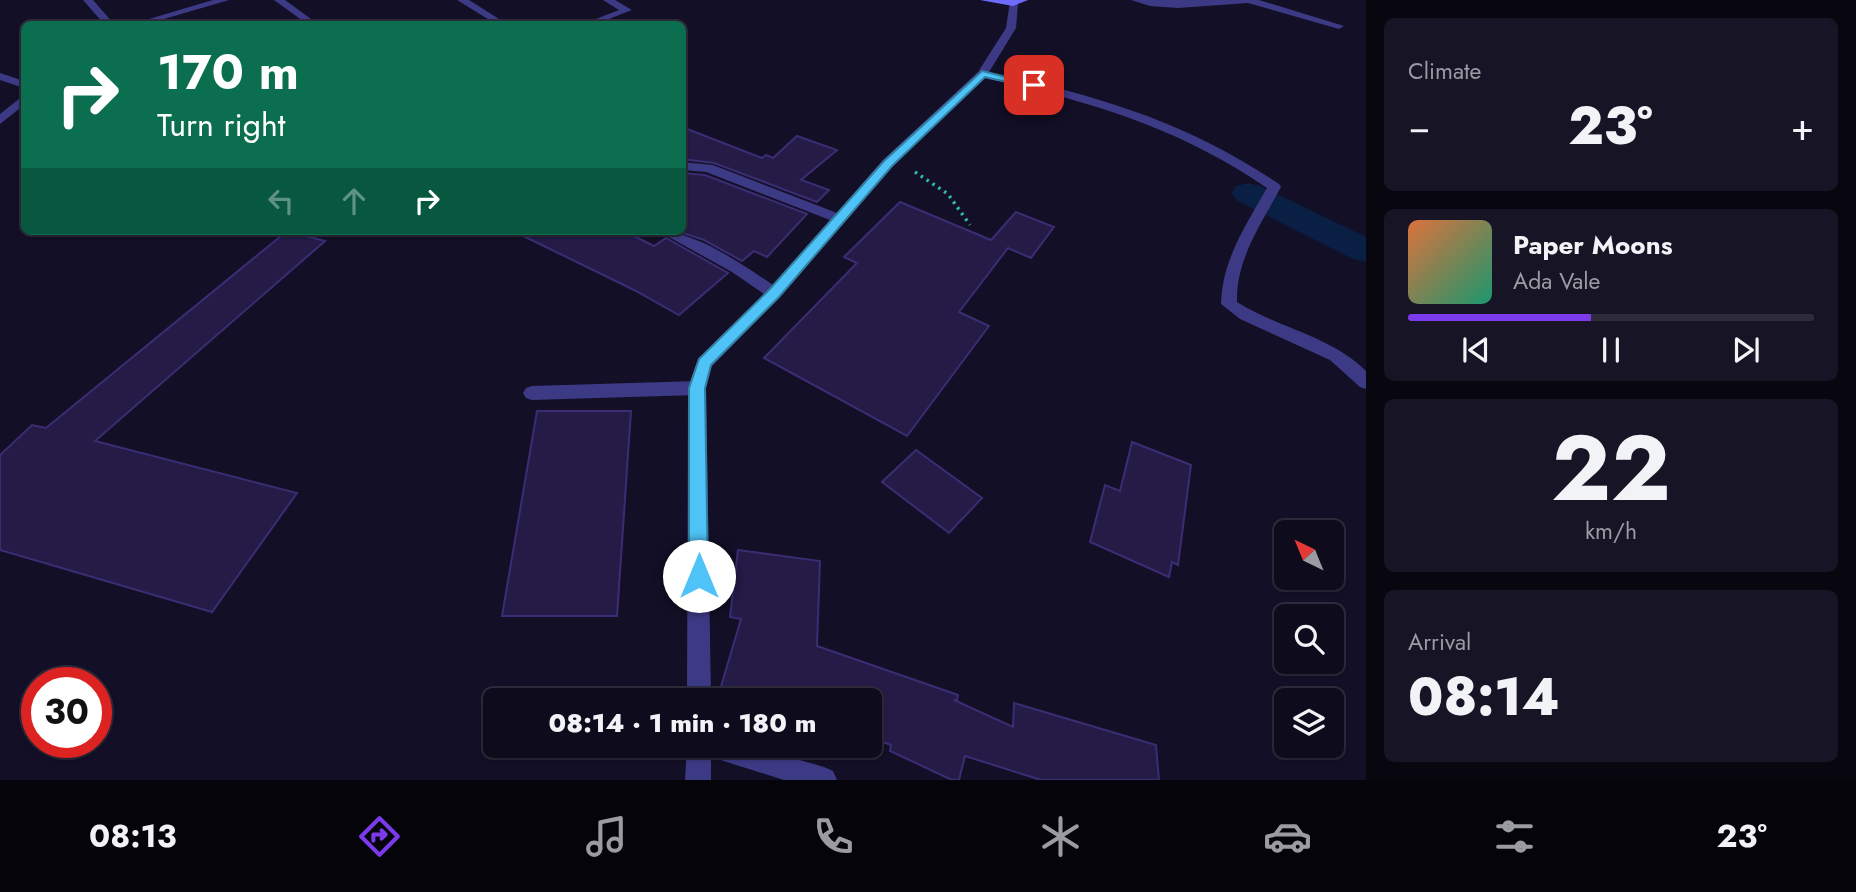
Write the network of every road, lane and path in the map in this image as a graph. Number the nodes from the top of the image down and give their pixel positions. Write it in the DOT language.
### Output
graph roads {
  1 [pos="88,0"];
  2 [pos="224,0"];
  3 [pos="279,0"];
  4 [pos="463,0"];
  5 [pos="608,0"];
  6 [pos="985,0"];
  7 [pos="1136,0"];
  8 [pos="1248,0"];
  9 [pos="1018,2"];
  10 [pos="107,21"];
  11 [pos="149,21"];
  12 [pos="309,21"];
  13 [pos="497,21"];
  14 [pos="596,21"];
  15 [pos="1339,26"];
  16 [pos="982,74"];
  17 [pos="0,76"];
  18 [pos="21,84"];
  19 [pos="21,102"];
  20 [pos="0,120"];
  21 [pos="888,163"];
  22 [pos="686,166"];
  23 [pos="839,219"];
  24 [pos="970,225"];
  25 [pos="674,235"];
  26 [pos="774,293"];
  27 [pos="1366,382"];
  28 [pos="697,388"];
  29 [pos="532,393"];
  30 [pos="699,688"];
  31 [pos="699,758"];
  32 [pos="753,758"];
  33 [pos="698,780"];
  34 [pos="824,780"];
  1 -- 10 [label="street"];
  2 -- 11 [label="street"];
  3 -- 12 [label="street"];
  4 -- 13 [label="street"];
  5 -- 14 [label="street"];
  6 -- 9 [label="street"];
  7 -- 8 [label="street"];
  8 -- 15 [label="street"];
  9 -- 16 [label="street"];
  16 -- 21 [label="street"];
  16 -- 27 [label="street"];
  17 -- 18 [label="street"];
  19 -- 20 [label="street"];
  21 -- 23 [label="street"];
  21 -- 24 [label="path"];
  22 -- 23 [label="street"];
  23 -- 26 [label="street"];
  25 -- 26 [label="street"];
  26 -- 28 [label="street"];
  28 -- 29 [label="street"];
  28 -- 30 [label="street"];
  31 -- 33 [label="street"];
  32 -- 34 [label="street"];
}
